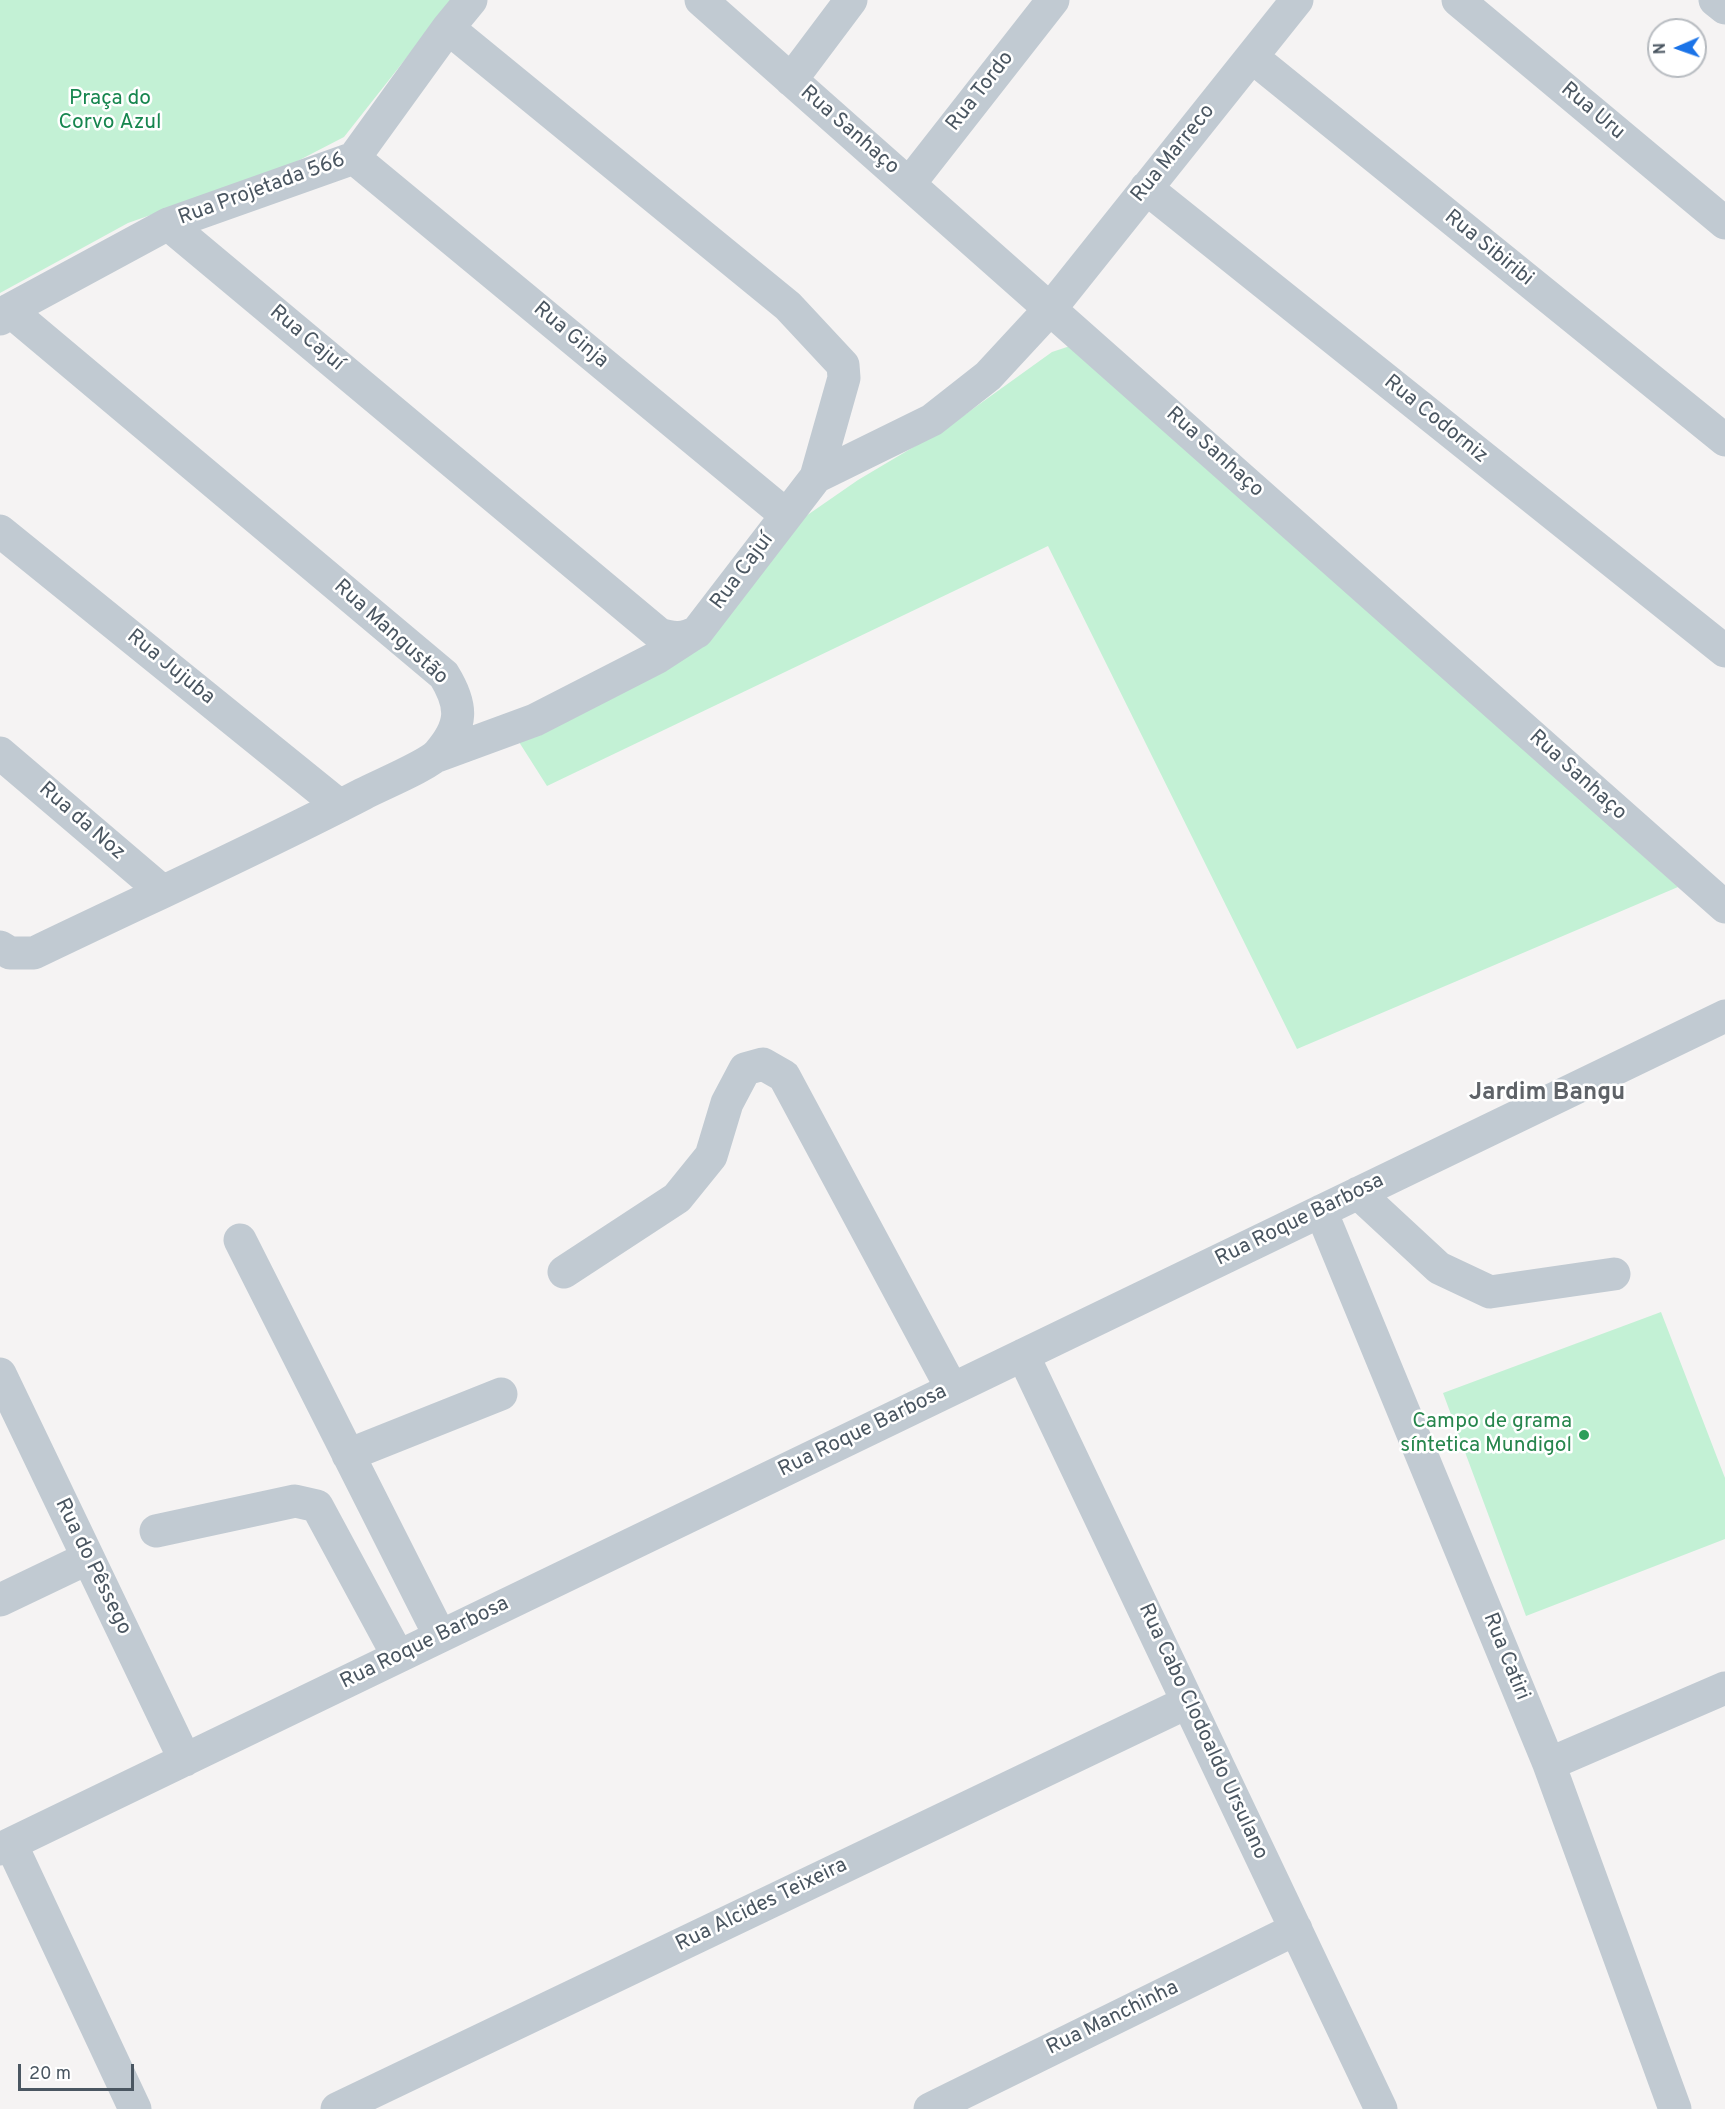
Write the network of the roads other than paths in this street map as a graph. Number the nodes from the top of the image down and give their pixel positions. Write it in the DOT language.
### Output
graph roads {
  1 [pos="471,0"];
  2 [pos="701,0"];
  3 [pos="852,0"];
  4 [pos="1053,0"];
  5 [pos="1298,0"];
  6 [pos="1458,0"];
  7 [pos="1715,0"];
  8 [pos="1725,8"];
  9 [pos="448,28"];
  10 [pos="1252,57"];
  11 [pos="791,80"];
  12 [pos="354,158"];
  13 [pos="909,184"];
  14 [pos="1146,188"];
  15 [pos="1725,223"];
  16 [pos="168,224"];
  17 [pos="1051,308"];
  18 [pos="5,315"];
  19 [pos="1725,440"];
  20 [pos="816,477"];
  21 [pos="786,515"];
  22 [pos="0,531"];
  23 [pos="697,632"];
  24 [pos="1725,651"];
  25 [pos="0,753"];
  26 [pos="437,756"];
  27 [pos="340,806"];
  28 [pos="162,891"];
  29 [pos="1725,907"];
  30 [pos="0,947"];
  31 [pos="1725,1016"];
  32 [pos="1358,1193"];
  33 [pos="1321,1211"];
  34 [pos="240,1240"];
  35 [pos="564,1272"];
  36 [pos="1614,1274"];
  37 [pos="1023,1355"];
  38 [pos="0,1374"];
  39 [pos="952,1389"];
  40 [pos="501,1394"];
  41 [pos="348,1455"];
  42 [pos="156,1531"];
  43 [pos="88,1558"];
  44 [pos="0,1600"];
  45 [pos="440,1636"];
  46 [pos="398,1656"];
  47 [pos="1725,1688"];
  48 [pos="1188,1702"];
  49 [pos="185,1760"];
  50 [pos="1549,1764"];
  51 [pos="5,1846"];
  52 [pos="1296,1929"];
  53 [pos="135,2109"];
  54 [pos="337,2109"];
  55 [pos="930,2109"];
  56 [pos="1381,2109"];
  57 [pos="1675,2109"];
  1 -- 9 [label="street, Rua Projetada 566"];
  2 -- 11 [label="street, Rua Sanhaço"];
  3 -- 11 [label="street"];
  4 -- 13 [label="street, Rua Tordo"];
  5 -- 10 [label="street, Rua Marreco"];
  6 -- 15 [label="street, Rua Uru"];
  7 -- 8 [label="street"];
  9 -- 12 [label="street, Rua Projetada 566"];
  9 -- 20 [label="street, Rua Cajuí"];
  10 -- 14 [label="street, Rua Marreco"];
  10 -- 19 [label="street, Rua Sibiribi"];
  11 -- 13 [label="street, Rua Sanhaço"];
  12 -- 16 [label="street, Rua Projetada 566"];
  12 -- 21 [label="street, Rua Ginja"];
  13 -- 17 [label="street, Rua Sanhaço"];
  14 -- 17 [label="street, Rua Marreco"];
  14 -- 24 [label="street, Rua Codorniz"];
  16 -- 18 [label="street, Rua Projetada 566"];
  16 -- 23 [label="street, Rua Cajuí"];
  17 -- 20 [label="street, Rua Marreco"];
  17 -- 29 [label="street, Rua Sanhaço"];
  18 -- 26 [label="street, Rua Mangustão"];
  20 -- 21 [label="street, Rua Cajuí"];
  21 -- 23 [label="street, Rua Cajuí"];
  22 -- 27 [label="street, Rua Jujuba"];
  23 -- 26 [label="street"];
  25 -- 28 [label="street, Rua da Noz"];
  26 -- 27 [label="street, Rua Mangustão"];
  27 -- 28 [label="street, Rua Mangustão"];
  28 -- 30 [label="street, Rua Mangustão"];
  31 -- 32 [label="street, Rua Roque Barbosa"];
  32 -- 33 [label="street, Rua Roque Barbosa"];
  32 -- 36 [label="street"];
  33 -- 37 [label="street, Rua Roque Barbosa"];
  33 -- 50 [label="street, Rua Catiri"];
  34 -- 41 [label="street"];
  35 -- 39 [label="street"];
  37 -- 39 [label="street, Rua Roque Barbosa"];
  37 -- 48 [label="street, Rua Cabo Clodoaldo Ursulano"];
  38 -- 43 [label="street, Rua do Pêssego"];
  39 -- 45 [label="street, Rua Roque Barbosa"];
  40 -- 41 [label="street"];
  41 -- 45 [label="street"];
  42 -- 46 [label="street"];
  43 -- 44 [label="street"];
  43 -- 49 [label="street, Rua do Pêssego"];
  45 -- 46 [label="street, Rua Roque Barbosa"];
  46 -- 49 [label="street, Rua Roque Barbosa"];
  47 -- 50 [label="street"];
  48 -- 52 [label="street, Rua Cabo Clodoaldo Ursulano"];
  48 -- 54 [label="street, Rua Alcides Teixeira"];
  49 -- 51 [label="street, Rua Roque Barbosa"];
  50 -- 57 [label="street, Rua Catiri"];
  51 -- 53 [label="street"];
  52 -- 55 [label="street, Rua Manchinha"];
  52 -- 56 [label="street, Rua Cabo Clodoaldo Ursulano"];
}
